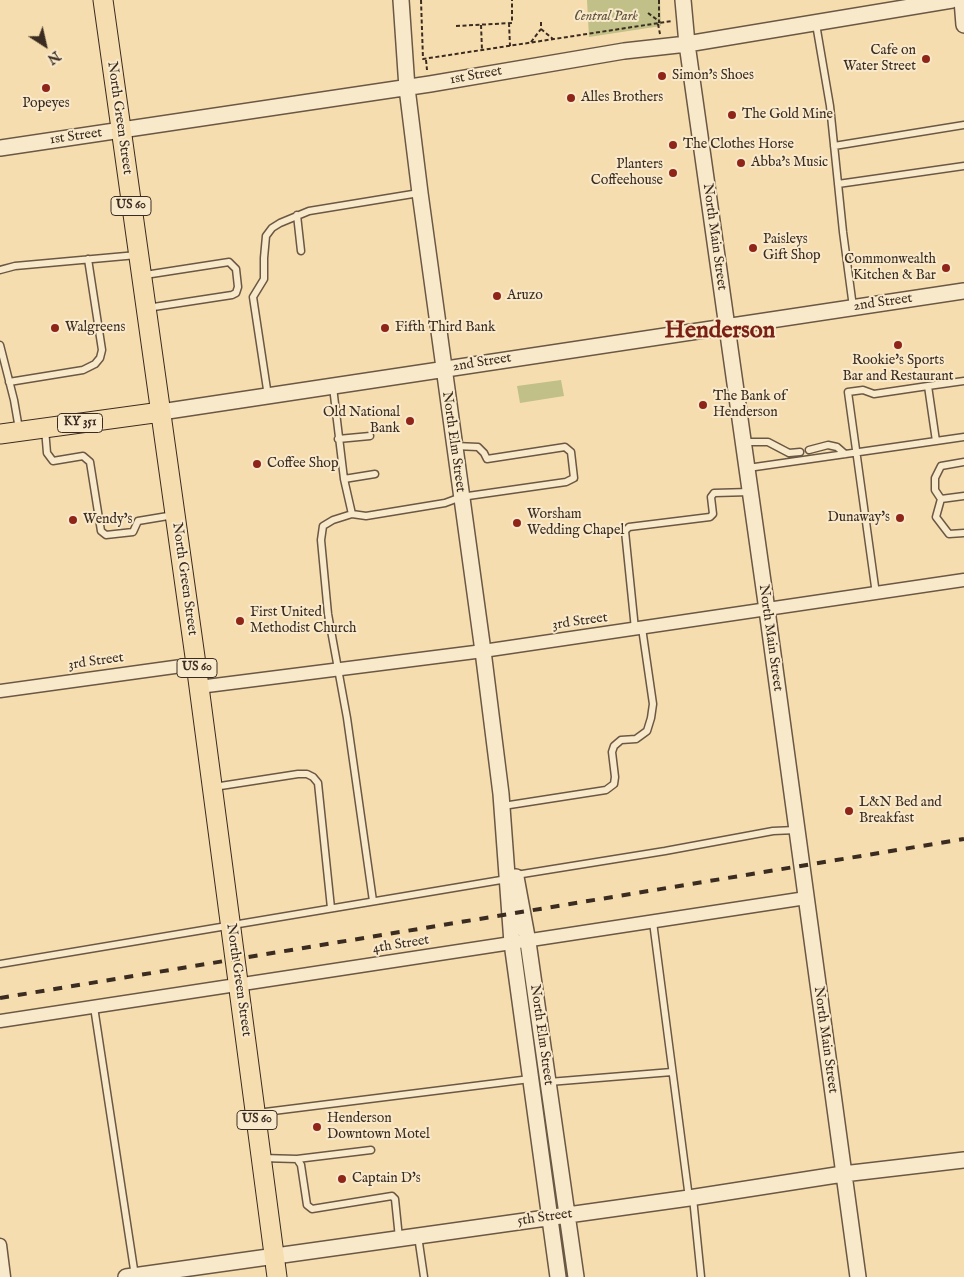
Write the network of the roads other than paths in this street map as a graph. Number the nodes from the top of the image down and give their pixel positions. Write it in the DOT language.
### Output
graph roads {
  1 [pos="103,0"];
  2 [pos="401,0"];
  3 [pos="684,0"];
  4 [pos="952,0"];
  5 [pos="962,0"];
  6 [pos="931,2"];
  7 [pos="816,22"];
  8 [pos="964,25"];
  9 [pos="687,44"];
  10 [pos="407,88"];
  11 [pos="964,125"];
  12 [pos="121,130"];
  13 [pos="834,146"];
  14 [pos="0,148"];
  15 [pos="964,166"];
  16 [pos="838,184"];
  17 [pos="420,193"];
  18 [pos="297,215"];
  19 [pos="302,251"];
  20 [pos="138,255"];
  21 [pos="88,259"];
  22 [pos="0,270"];
  23 [pos="141,275"];
  24 [pos="964,291"];
  25 [pos="853,307"];
  26 [pos="146,309"];
  27 [pos="726,326"];
  28 [pos="0,345"];
  29 [pos="443,369"];
  30 [pos="964,381"];
  31 [pos="9,382"];
  32 [pos="333,386"];
  33 [pos="928,386"];
  34 [pos="268,396"];
  35 [pos="160,412"];
  36 [pos="45,428"];
  37 [pos="19,431"];
  38 [pos="0,434"];
  39 [pos="370,436"];
  40 [pos="964,437"];
  41 [pos="338,439"];
  42 [pos="936,440"];
  43 [pos="743,442"];
  44 [pos="454,446"];
  45 [pos="809,450"];
  46 [pos="800,452"];
  47 [pos="857,453"];
  48 [pos="845,454"];
  49 [pos="964,462"];
  50 [pos="746,468"];
  51 [pos="375,474"];
  52 [pos="344,479"];
  53 [pos="750,492"];
  54 [pos="964,496"];
  55 [pos="461,497"];
  56 [pos="941,499"];
  57 [pos="175,514"];
  58 [pos="352,514"];
  59 [pos="964,533"];
  60 [pos="964,580"];
  61 [pos="876,594"];
  62 [pos="767,610"];
  63 [pos="638,629"];
  64 [pos="483,651"];
  65 [pos="196,664"];
  66 [pos="338,670"];
  67 [pos="199,687"];
  68 [pos="0,691"];
  69 [pos="213,788"];
  70 [pos="502,800"];
  71 [pos="796,830"];
  72 [pos="512,877"];
  73 [pos="806,898"];
  74 [pos="373,901"];
  75 [pos="331,908"];
  76 [pos="653,922"];
  77 [pos="231,925"];
  78 [pos="528,942"];
  79 [pos="512,944"];
  80 [pos="0,964"];
  81 [pos="239,985"];
  82 [pos="94,1007"];
  83 [pos="0,1021"];
  84 [pos="672,1072"];
  85 [pos="531,1079"];
  86 [pos="548,1082"];
  87 [pos="256,1113"];
  88 [pos="371,1150"];
  89 [pos="262,1158"];
  90 [pos="296,1159"];
  91 [pos="964,1160"];
  92 [pos="843,1174"];
  93 [pos="691,1197"];
  94 [pos="567,1215"];
  95 [pos="549,1218"];
  96 [pos="418,1236"];
  97 [pos="399,1238"];
  98 [pos="0,1245"];
  99 [pos="275,1256"];
  100 [pos="158,1275"];
  101 [pos="130,1276"];
  102 [pos="4,1277"];
  103 [pos="278,1277"];
  104 [pos="424,1277"];
  105 [pos="558,1277"];
  106 [pos="576,1277"];
  107 [pos="701,1277"];
  108 [pos="858,1277"];
  1 -- 12 [label="main road, North Green Street / US 60"];
  2 -- 10 [label="street, North Elm Street"];
  3 -- 9 [label="street, North Main Street"];
  4 -- 6 [label="street, 1st Street"];
  5 -- 8 [label="street"];
  6 -- 7 [label="street, 1st Street"];
  7 -- 9 [label="street, 1st Street"];
  7 -- 13 [label="lane"];
  9 -- 10 [label="street, 1st Street"];
  9 -- 27 [label="street, North Main Street"];
  10 -- 12 [label="street, 1st Street"];
  10 -- 17 [label="street, North Elm Street"];
  11 -- 13 [label="lane"];
  12 -- 14 [label="street, 1st Street"];
  12 -- 20 [label="main road, North Green Street / US 60"];
  13 -- 16 [label="lane"];
  15 -- 16 [label="lane"];
  16 -- 25 [label="lane"];
  17 -- 18 [label="lane"];
  17 -- 29 [label="street, North Elm Street"];
  18 -- 19 [label="lane"];
  18 -- 34 [label="lane"];
  20 -- 21 [label="lane"];
  20 -- 23 [label="main road, North Green Street / US 60"];
  21 -- 22 [label="lane"];
  21 -- 31 [label="lane"];
  23 -- 26 [label="main road, North Green Street / US 60"];
  23 -- 26 [label="lane"];
  24 -- 25 [label="street, 2nd Street"];
  25 -- 27 [label="street, 2nd Street"];
  26 -- 35 [label="main road, North Green Street / US 60"];
  27 -- 29 [label="street, 2nd Street"];
  27 -- 43 [label="street, North Main Street"];
  28 -- 31 [label="lane"];
  29 -- 32 [label="street, 2nd Street"];
  29 -- 44 [label="street, North Elm Street"];
  30 -- 33 [label="lane"];
  31 -- 37 [label="lane"];
  32 -- 34 [label="street, 2nd Street"];
  32 -- 41 [label="lane"];
  33 -- 42 [label="lane"];
  33 -- 47 [label="lane"];
  34 -- 35 [label="street, 2nd Street"];
  35 -- 36 [label="main road, 2nd Street / KY 351"];
  35 -- 57 [label="main road, North Green Street / US 60"];
  36 -- 37 [label="main road, 2nd Street / KY 351"];
  36 -- 57 [label="lane"];
  37 -- 38 [label="main road, 2nd Street / KY 351"];
  39 -- 41 [label="lane"];
  40 -- 42 [label="lane"];
  41 -- 52 [label="lane"];
  42 -- 47 [label="lane"];
  43 -- 46 [label="lane"];
  43 -- 50 [label="street, North Main Street"];
  44 -- 55 [label="street, North Elm Street"];
  44 -- 55 [label="lane"];
  45 -- 48 [label="lane"];
  47 -- 48 [label="lane"];
  47 -- 61 [label="lane"];
  48 -- 50 [label="lane"];
  49 -- 56 [label="lane"];
  50 -- 53 [label="street, North Main Street"];
  51 -- 52 [label="lane"];
  52 -- 58 [label="lane"];
  53 -- 62 [label="street, North Main Street"];
  53 -- 63 [label="lane"];
  54 -- 56 [label="lane"];
  55 -- 58 [label="lane"];
  55 -- 64 [label="street, North Elm Street"];
  56 -- 59 [label="lane"];
  57 -- 65 [label="main road, North Green Street / US 60"];
  58 -- 66 [label="lane"];
  60 -- 61 [label="street, 3rd Street"];
  61 -- 62 [label="street, 3rd Street"];
  62 -- 63 [label="street, 3rd Street"];
  62 -- 71 [label="street, North Main Street"];
  63 -- 64 [label="street, 3rd Street"];
  63 -- 70 [label="lane"];
  64 -- 66 [label="street, 3rd Street"];
  64 -- 70 [label="street, North Elm Street"];
  65 -- 67 [label="main road, North Green Street / US 60"];
  65 -- 68 [label="street, 3rd Street"];
  66 -- 67 [label="street, 3rd Street"];
  66 -- 74 [label="lane"];
  67 -- 69 [label="main road, North Green Street / US 60"];
  69 -- 75 [label="lane"];
  69 -- 77 [label="main road, North Green Street / US 60"];
  70 -- 72 [label="street, North Elm Street"];
  71 -- 72 [label="lane"];
  71 -- 73 [label="street, North Main Street"];
  72 -- 74 [label="lane"];
  72 -- 78 [label="street, North Elm Street"];
  72 -- 79 [label="street, North Elm Street"];
  73 -- 76 [label="street, 4th Street"];
  73 -- 92 [label="street, North Main Street"];
  74 -- 75 [label="lane"];
  75 -- 77 [label="lane"];
  76 -- 78 [label="street, 4th Street"];
  76 -- 84 [label="lane"];
  77 -- 80 [label="lane"];
  77 -- 81 [label="main road, North Green Street / US 60"];
  78 -- 79 [label="street, 4th Street"];
  78 -- 86 [label="street, North Elm Street"];
  79 -- 81 [label="street, 4th Street"];
  79 -- 85 [label="street, North Elm Street"];
  81 -- 82 [label="street, 4th Street"];
  81 -- 87 [label="main road, North Green Street / US 60"];
  82 -- 83 [label="street, 4th Street"];
  82 -- 101 [label="lane"];
  84 -- 86 [label="lane"];
  84 -- 93 [label="lane"];
  85 -- 87 [label="lane"];
  85 -- 95 [label="street, North Elm Street"];
  86 -- 94 [label="street, North Elm Street"];
  87 -- 89 [label="main road, North Green Street / US 60"];
  88 -- 90 [label="lane"];
  89 -- 90 [label="lane"];
  89 -- 99 [label="main road, North Green Street / US 60"];
  90 -- 97 [label="lane"];
  91 -- 92 [label="street, 5th Street"];
  92 -- 93 [label="street, 5th Street"];
  92 -- 108 [label="street, North Main Street"];
  93 -- 94 [label="street, 5th Street"];
  93 -- 107 [label="lane"];
  94 -- 95 [label="street, 5th Street"];
  94 -- 106 [label="street, North Elm Street"];
  95 -- 96 [label="street, 5th Street"];
  95 -- 105 [label="street, North Elm Street"];
  96 -- 97 [label="street, 5th Street"];
  96 -- 104 [label="lane"];
  97 -- 99 [label="street, 5th Street"];
  98 -- 102 [label="street"];
  99 -- 100 [label="street, 5th Street"];
  99 -- 103 [label="main road, North Green Street / US 60"];
  100 -- 101 [label="street, 5th Street"];
}
